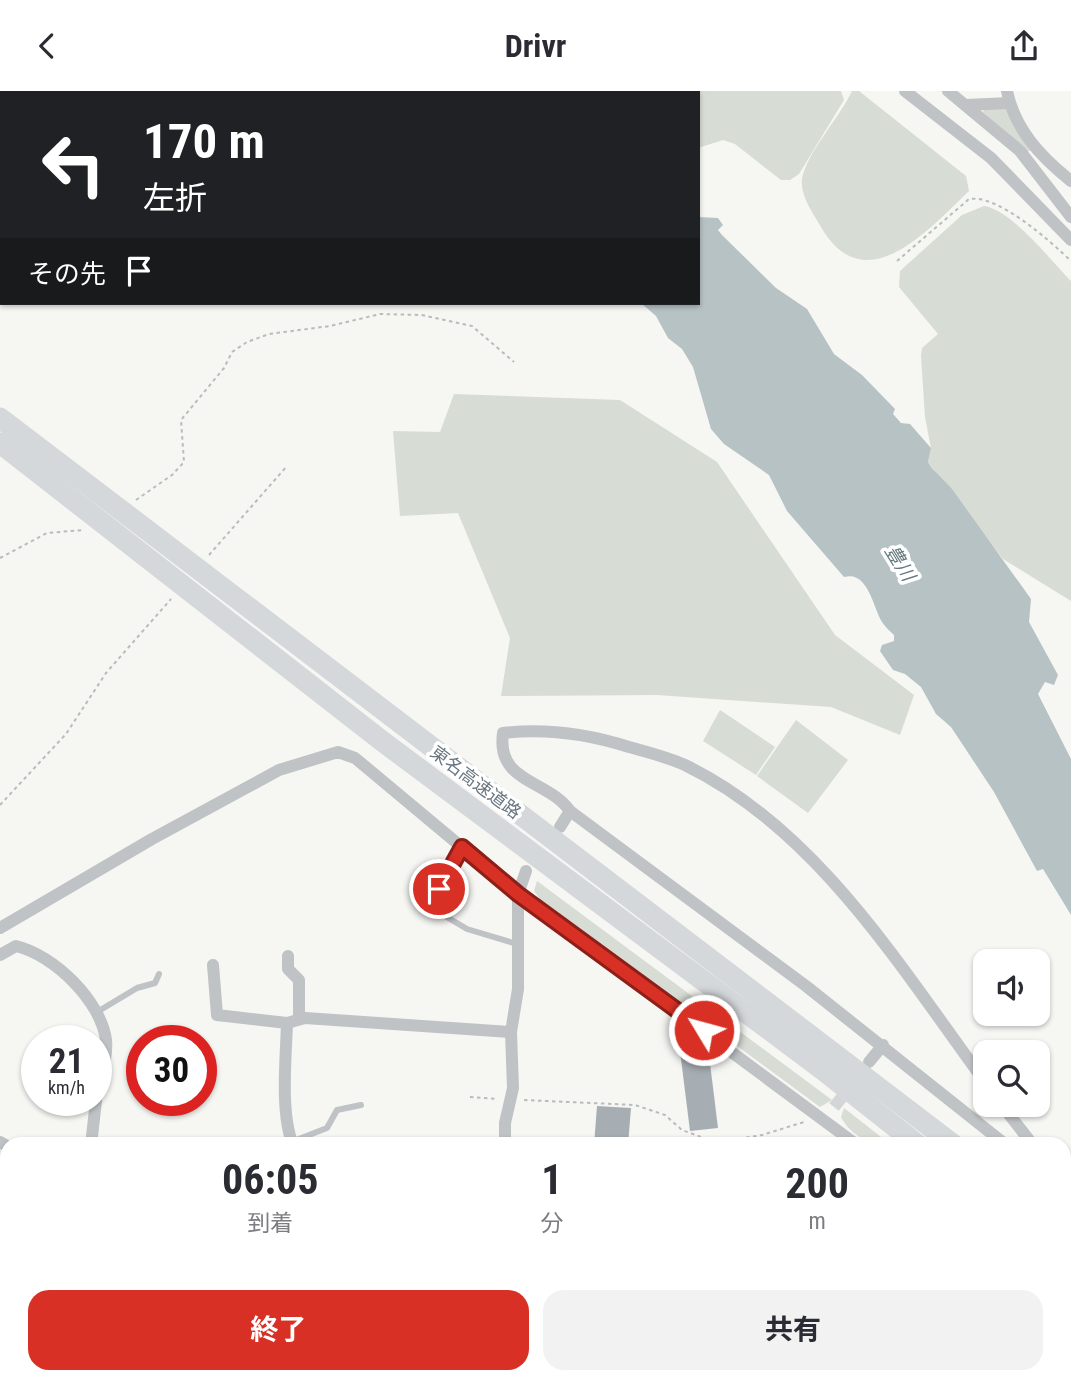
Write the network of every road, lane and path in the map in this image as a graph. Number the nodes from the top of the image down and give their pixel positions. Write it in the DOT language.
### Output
graph roads {
  1 [pos="905,91"];
  2 [pos="948,91"];
  3 [pos="1008,97"];
  4 [pos="966,105"];
  5 [pos="1071,181"];
  6 [pos="1071,216"];
  7 [pos="1071,240"];
  8 [pos="897,261"];
  9 [pos="1071,261"];
  10 [pos="514,362"];
  11 [pos="0,418"];
  12 [pos="0,443"];
  13 [pos="287,466"];
  14 [pos="126,507"];
  15 [pos="83,530"];
  16 [pos="0,558"];
  17 [pos="205,559"];
  18 [pos="178,590"];
  19 [pos="0,805"];
  20 [pos="570,811"];
  21 [pos="560,827"];
  22 [pos="462,847"];
  23 [pos="526,871"];
  24 [pos="518,894"];
  25 [pos="1,929"];
  26 [pos="519,945"];
  27 [pos="0,955"];
  28 [pos="288,956"];
  29 [pos="213,965"];
  30 [pos="159,974"];
  31 [pos="97,1012"];
  32 [pos="293,1021"];
  33 [pos="101,1025"];
  34 [pos="512,1032"];
  35 [pos="883,1045"];
  36 [pos="869,1062"];
  37 [pos="973,1066"];
  38 [pos="470,1097"];
  39 [pos="511,1100"];
  40 [pos="361,1105"];
  41 [pos="834,1107"];
  42 [pos="94,1116"];
  43 [pos="822,1117"];
  44 [pos="1011,1117"];
  45 [pos="92,1137"];
  46 [pos="290,1137"];
  47 [pos="306,1137"];
  48 [pos="505,1137"];
  49 [pos="704,1137"];
  50 [pos="750,1137"];
  51 [pos="848,1137"];
  52 [pos="908,1137"];
  53 [pos="943,1137"];
  54 [pos="996,1137"];
  55 [pos="1027,1137"];
  1 -- 7 [label="street"];
  2 -- 4 [label="street"];
  3 -- 4 [label="street"];
  3 -- 5 [label="street"];
  4 -- 6 [label="street"];
  8 -- 9 [label="path"];
  10 -- 14 [label="path"];
  11 -- 53 [label="highway, 東名高速道路"];
  12 -- 52 [label="highway, 東名高速道路"];
  13 -- 17 [label="path"];
  15 -- 16 [label="path"];
  18 -- 19 [label="path"];
  20 -- 21 [label="street"];
  20 -- 35 [label="street"];
  20 -- 37 [label="street"];
  22 -- 24 [label="street"];
  22 -- 25 [label="street"];
  22 -- 26 [label="lane"];
  23 -- 24 [label="street"];
  24 -- 26 [label="street"];
  24 -- 43 [label="street"];
  26 -- 34 [label="street"];
  27 -- 31 [label="street"];
  28 -- 32 [label="street"];
  29 -- 32 [label="street"];
  30 -- 31 [label="lane"];
  31 -- 33 [label="street"];
  32 -- 34 [label="street"];
  32 -- 46 [label="street"];
  34 -- 39 [label="street"];
  35 -- 36 [label="street"];
  35 -- 54 [label="street"];
  38 -- 39 [label="path"];
  39 -- 48 [label="street"];
  39 -- 49 [label="path"];
  40 -- 47 [label="lane"];
  41 -- 43 [label="street"];
  42 -- 45 [label="street"];
  43 -- 50 [label="path"];
  43 -- 51 [label="street"];
  44 -- 55 [label="street"];
}
